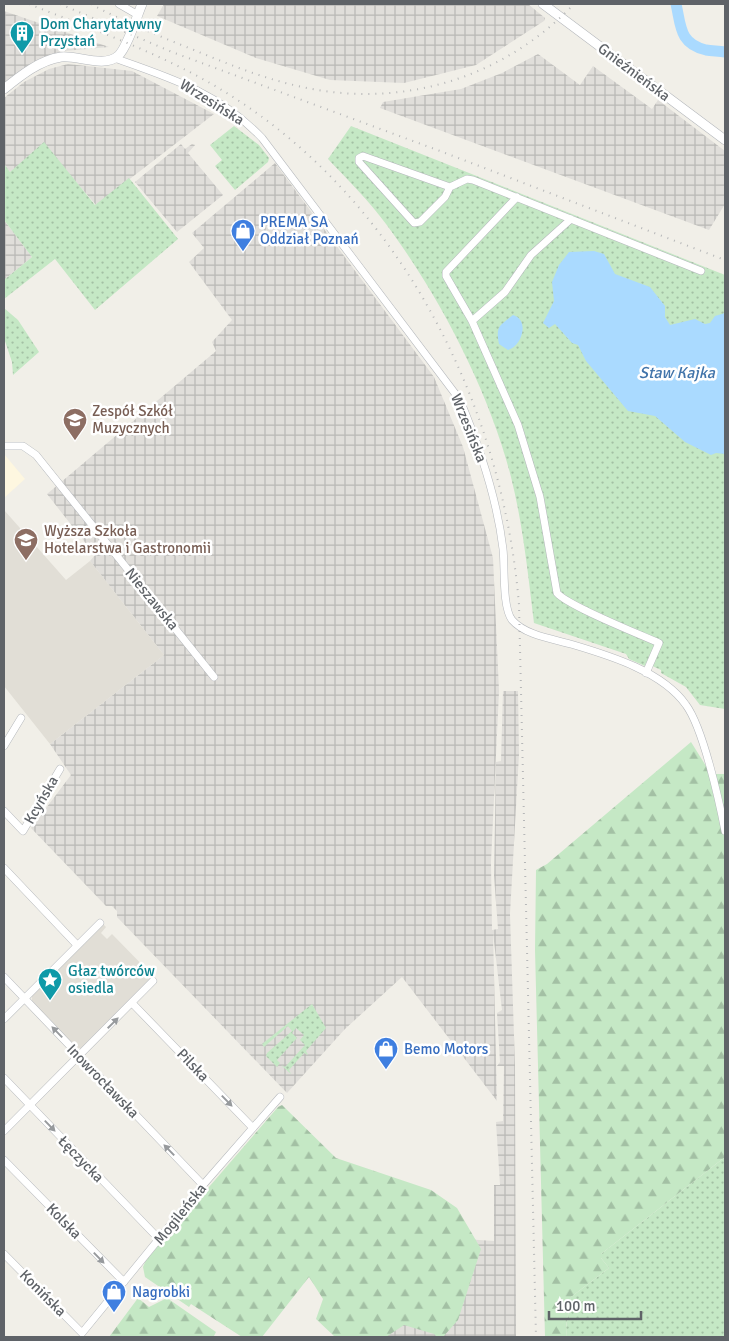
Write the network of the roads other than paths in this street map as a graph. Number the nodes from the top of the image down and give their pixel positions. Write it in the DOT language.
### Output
graph roads {
  1 [pos="118,4"];
  2 [pos="142,4"];
  3 [pos="543,4"];
  4 [pos="138,15"];
  5 [pos="114,58"];
  6 [pos="4,89"];
  7 [pos="725,140"];
  8 [pos="450,187"];
  9 [pos="517,197"];
  10 [pos="571,219"];
  11 [pos="701,271"];
  12 [pos="472,321"];
  13 [pos="4,446"];
  14 [pos="646,673"];
  15 [pos="214,677"];
  16 [pos="20,718"];
  17 [pos="4,746"];
  18 [pos="60,769"];
  19 [pos="4,811"];
  20 [pos="725,830"];
  21 [pos="4,868"];
  22 [pos="100,923"];
  23 [pos="77,945"];
  24 [pos="4,977"];
  25 [pos="153,981"];
  26 [pos="24,998"];
  27 [pos="132,1003"];
  28 [pos="4,1018"];
  29 [pos="79,1056"];
  30 [pos="4,1078"];
  31 [pos="280,1097"];
  32 [pos="30,1106"];
  33 [pos="253,1128"];
  34 [pos="4,1131"];
  35 [pos="4,1160"];
  36 [pos="203,1185"];
  37 [pos="158,1239"];
  38 [pos="4,1254"];
  39 [pos="124,1282"];
  40 [pos="82,1333"];
  1 -- 4 [label="street"];
  2 -- 4 [label="street"];
  3 -- 7 [label="street, Gnieźnieńska"];
  4 -- 5 [label="street"];
  5 -- 6 [label="street"];
  5 -- 14 [label="street, Wrzesińska"];
  8 -- 8 [label="street"];
  8 -- 9 [label="street"];
  9 -- 10 [label="street"];
  9 -- 12 [label="street"];
  10 -- 11 [label="street"];
  10 -- 12 [label="street"];
  12 -- 14 [label="street"];
  13 -- 15 [label="street, Nieszawska"];
  14 -- 20 [label="street, Wrzesińska"];
  16 -- 17 [label="street"];
  18 -- 19 [label="street, Kcyńska"];
  21 -- 23 [label="street"];
  22 -- 23 [label="street"];
  23 -- 26 [label="street"];
  24 -- 26 [label="street, Inowrocławska"];
  25 -- 27 [label="street"];
  26 -- 28 [label="street"];
  29 -- 26 [label="street, Inowrocławska, one-way"];
  29 -- 27 [label="street, one-way"];
  27 -- 33 [label="street, Pilska, one-way"];
  29 -- 32 [label="street"];
  36 -- 29 [label="street, Inowrocławska, one-way"];
  30 -- 32 [label="street, Łęczycka"];
  31 -- 33 [label="street, Mogileńska"];
  32 -- 34 [label="street"];
  32 -- 37 [label="street, Łęczycka, one-way"];
  33 -- 36 [label="street, Mogileńska"];
  35 -- 39 [label="street, Kolska, one-way"];
  36 -- 37 [label="street, Mogileńska"];
  37 -- 39 [label="street, Mogileńska"];
  38 -- 40 [label="street, Konińska"];
  39 -- 40 [label="street, Mogileńska"];
}
